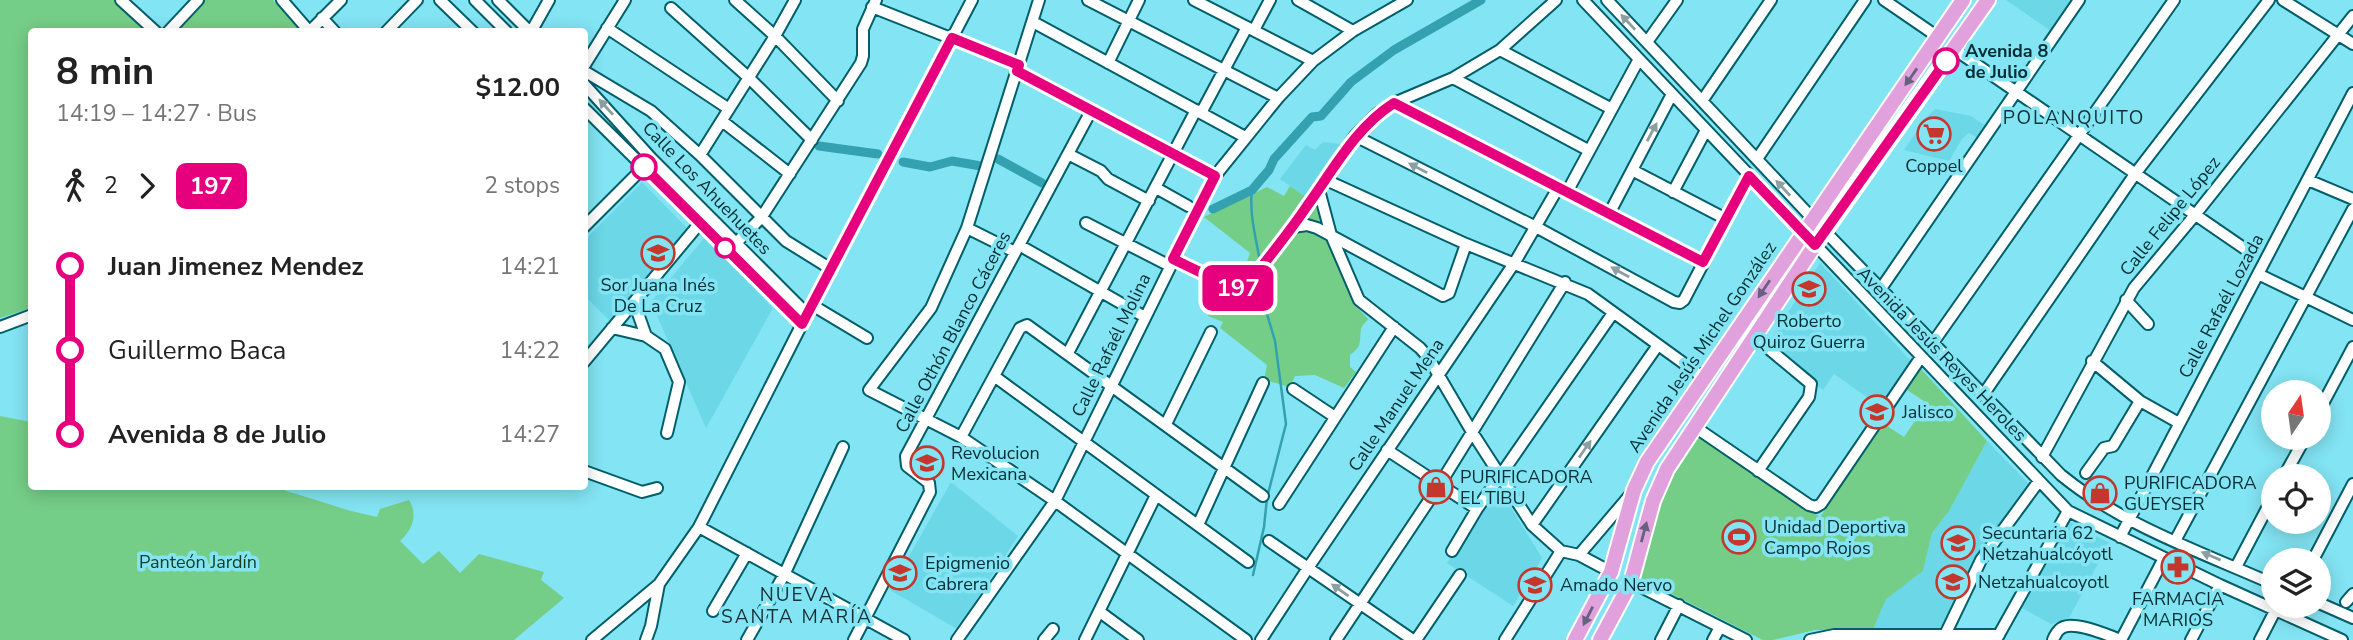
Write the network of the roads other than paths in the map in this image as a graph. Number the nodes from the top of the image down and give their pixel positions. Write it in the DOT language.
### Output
graph roads {
  1 [pos="121,0"];
  2 [pos="282,0"];
  3 [pos="341,0"];
  4 [pos="417,0"];
  5 [pos="440,0"];
  6 [pos="475,0"];
  7 [pos="498,0"];
  8 [pos="549,0"];
  9 [pos="625,0"];
  10 [pos="735,0"];
  11 [pos="795,0"];
  12 [pos="971,0"];
  13 [pos="1040,0"];
  14 [pos="1088,0"];
  15 [pos="1139,0"];
  16 [pos="1194,0"];
  17 [pos="1270,0"];
  18 [pos="1298,0"];
  19 [pos="1556,0"];
  20 [pos="1583,0"];
  21 [pos="1607,0"];
  22 [pos="1677,0"];
  23 [pos="1771,0"];
  24 [pos="1866,0"];
  25 [pos="1884,0"];
  26 [pos="1963,0"];
  27 [pos="1988,0"];
  28 [pos="2079,0"];
  29 [pos="2174,0"];
  30 [pos="2269,0"];
  31 [pos="2283,0"];
  32 [pos="194,1"];
  33 [pos="1401,1"];
  34 [pos="874,3"];
  35 [pos="671,8"];
  36 [pos="2353,16"];
  37 [pos="322,18"];
  38 [pos="1129,20"];
  39 [pos="1032,22"];
  40 [pos="152,28"];
  41 [pos="171,28"];
  42 [pos="306,28"];
  43 [pos="313,28"];
  44 [pos="331,28"];
  45 [pos="393,28"];
  46 [pos="470,28"];
  47 [pos="503,28"];
  48 [pos="526,28"];
  49 [pos="532,28"];
  50 [pos="607,28"];
  51 [pos="1250,29"];
  52 [pos="1353,31"];
  53 [pos="2338,35"];
  54 [pos="775,36"];
  55 [pos="1938,37"];
  56 [pos="952,38"];
  57 [pos="1647,42"];
  58 [pos="2353,44"];
  59 [pos="1954,49"];
  60 [pos="1500,50"];
  61 [pos="1639,59"];
  62 [pos="1313,61"];
  63 [pos="588,62"];
  64 [pos="1108,63"];
  65 [pos="1018,68"];
  66 [pos="1224,69"];
  67 [pos="588,71"];
  68 [pos="748,77"];
  69 [pos="1453,78"];
  70 [pos="588,88"];
  71 [pos="2017,92"];
  72 [pos="2353,93"];
  73 [pos="1672,94"];
  74 [pos="1278,97"];
  75 [pos="838,101"];
  76 [pos="1702,101"];
  77 [pos="1394,103"];
  78 [pos="1610,108"];
  79 [pos="729,109"];
  80 [pos="588,111"];
  81 [pos="1091,111"];
  82 [pos="1198,111"];
  83 [pos="722,121"];
  84 [pos="1706,130"];
  85 [pos="2080,135"];
  86 [pos="1355,136"];
  87 [pos="1245,137"];
  88 [pos="812,140"];
  89 [pos="1588,150"];
  90 [pos="1174,153"];
  91 [pos="1068,154"];
  92 [pos="700,155"];
  93 [pos="1756,159"];
  94 [pos="648,163"];
  95 [pos="1632,170"];
  96 [pos="790,174"];
  97 [pos="2136,174"];
  98 [pos="1215,176"];
  99 [pos="1749,176"];
  100 [pos="1326,180"];
  101 [pos="2308,180"];
  102 [pos="1156,188"];
  103 [pos="1319,190"];
  104 [pos="1562,190"];
  105 [pos="1674,192"];
  106 [pos="2353,199"];
  107 [pos="1149,201"];
  108 [pos="1188,206"];
  109 [pos="2353,209"];
  110 [pos="1609,214"];
  111 [pos="2195,215"];
  112 [pos="761,218"];
  113 [pos="1726,219"];
  114 [pos="1813,219"];
  115 [pos="588,223"];
  116 [pos="699,223"];
  117 [pos="1086,223"];
  118 [pos="1293,227"];
  119 [pos="1536,227"];
  120 [pos="968,228"];
  121 [pos="1825,232"];
  122 [pos="1803,233"];
  123 [pos="1331,235"];
  124 [pos="736,243"];
  125 [pos="1125,243"];
  126 [pos="1466,244"];
  127 [pos="1815,245"];
  128 [pos="1017,249"];
  129 [pos="2251,253"];
  130 [pos="1172,262"];
  131 [pos="1515,262"];
  132 [pos="1703,262"];
  133 [pos="831,269"];
  134 [pos="2258,274"];
  135 [pos="1565,282"];
  136 [pos="1880,290"];
  137 [pos="1100,291"];
  138 [pos="2306,297"];
  139 [pos="2126,300"];
  140 [pos="634,302"];
  141 [pos="1613,313"];
  142 [pos="807,314"];
  143 [pos="28,317"];
  144 [pos="1145,317"];
  145 [pos="2353,320"];
  146 [pos="2148,324"];
  147 [pos="0,327"];
  148 [pos="1394,327"];
  149 [pos="612,328"];
  150 [pos="1211,332"];
  151 [pos="646,336"];
  152 [pos="867,338"];
  153 [pos="1933,344"];
  154 [pos="1658,345"];
  155 [pos="2353,347"];
  156 [pos="1769,349"];
  157 [pos="1068,353"];
  158 [pos="588,357"];
  159 [pos="1921,357"];
  160 [pos="2092,361"];
  161 [pos="1438,375"];
  162 [pos="994,376"];
  163 [pos="1703,378"];
  164 [pos="1262,383"];
  165 [pos="1111,384"];
  166 [pos="2331,388"];
  167 [pos="1293,389"];
  168 [pos="1983,396"];
  169 [pos="2140,401"];
  170 [pos="1335,417"];
  171 [pos="926,418"];
  172 [pos="2179,423"];
  173 [pos="1166,424"];
  174 [pos="1695,427"];
  175 [pos="1472,432"];
  176 [pos="667,433"];
  177 [pos="961,437"];
  178 [pos="1083,441"];
  179 [pos="843,447"];
  180 [pos="1387,450"];
  181 [pos="2042,457"];
  182 [pos="1224,467"];
  183 [pos="1758,471"];
  184 [pos="588,472"];
  185 [pos="2086,473"];
  186 [pos="1501,477"];
  187 [pos="2039,481"];
  188 [pos="1440,484"];
  189 [pos="2353,484"];
  190 [pos="657,488"];
  191 [pos="1634,490"];
  192 [pos="1156,495"];
  193 [pos="1263,496"];
  194 [pos="1055,500"];
  195 [pos="1279,503"];
  196 [pos="1477,509"];
  197 [pos="2067,511"];
  198 [pos="2129,519"];
  199 [pos="2261,520"];
  200 [pos="1198,525"];
  201 [pos="1532,525"];
  202 [pos="699,527"];
  203 [pos="2120,537"];
  204 [pos="1269,541"];
  205 [pos="2175,541"];
  206 [pos="2319,548"];
  207 [pos="1451,551"];
  208 [pos="1561,551"];
  209 [pos="747,553"];
  210 [pos="1128,554"];
  211 [pos="1579,555"];
  212 [pos="2164,558"];
  213 [pos="1248,562"];
  214 [pos="2236,567"];
  215 [pos="1308,568"];
  216 [pos="1611,572"];
  217 [pos="785,575"];
  218 [pos="1460,575"];
  219 [pos="2261,578"];
  220 [pos="1631,582"];
  221 [pos="659,584"];
  222 [pos="2220,585"];
  223 [pos="2261,603"];
  224 [pos="1360,604"];
  225 [pos="1679,605"];
  226 [pos="2331,608"];
  227 [pos="713,611"];
  228 [pos="1100,612"];
  229 [pos="2271,618"];
  230 [pos="2295,618"];
  231 [pos="2353,618"];
  232 [pos="865,619"];
  233 [pos="1513,625"];
  234 [pos="1720,627"];
  235 [pos="1053,629"];
  236 [pos="1833,637"];
  237 [pos="1889,637"];
  238 [pos="1944,637"];
  239 [pos="1998,637"];
  240 [pos="592,640"];
  241 [pos="646,640"];
  242 [pos="747,640"];
  243 [pos="854,640"];
  244 [pos="904,640"];
  245 [pos="957,640"];
  246 [pos="1044,640"];
  247 [pos="1085,640"];
  248 [pos="1138,640"];
  249 [pos="1246,640"];
  250 [pos="1261,640"];
  251 [pos="1336,640"];
  252 [pos="1414,640"];
  253 [pos="1498,640"];
  254 [pos="1505,640"];
  255 [pos="1575,640"];
  256 [pos="1600,640"];
  257 [pos="1661,640"];
  258 [pos="1713,640"];
  259 [pos="1746,640"];
  260 [pos="1810,640"];
  261 [pos="2053,640"];
  262 [pos="2121,640"];
  263 [pos="2191,640"];
  264 [pos="2260,640"];
  265 [pos="2342,640"];
  1 -- 40 [label="street"];
  2 -- 42 [label="street"];
  3 -- 37 [label="street"];
  4 -- 45 [label="street"];
  5 -- 46 [label="street"];
  6 -- 47 [label="street"];
  7 -- 48 [label="street"];
  8 -- 49 [label="street"];
  9 -- 50 [label="street"];
  10 -- 54 [label="street"];
  11 -- 54 [label="street"];
  12 -- 56 [label="street"];
  13 -- 39 [label="street"];
  14 -- 38 [label="street"];
  15 -- 38 [label="street"];
  16 -- 51 [label="street"];
  17 -- 51 [label="street"];
  18 -- 52 [label="street"];
  19 -- 60 [label="street"];
  20 -- 61 [label="street, Avenida Jesús Reyes Heroles"];
  57 -- 21 [label="street, Avenida Jesús Reyes Heroles, one-way"];
  22 -- 57 [label="street"];
  23 -- 76 [label="street"];
  24 -- 93 [label="street"];
  25 -- 55 [label="street"];
  26 -- 55 [label="main road"];
  27 -- 59 [label="main road"];
  28 -- 71 [label="street"];
  29 -- 85 [label="street"];
  30 -- 97 [label="street"];
  31 -- 53 [label="street"];
  32 -- 41 [label="street"];
  33 -- 52 [label="street, Calle Rafaél Molina"];
  34 -- 56 [label="street"];
  34 -- 75 [label="street"];
  35 -- 68 [label="street"];
  36 -- 53 [label="street, Calle Felipe López"];
  37 -- 43 [label="street"];
  37 -- 44 [label="street"];
  38 -- 64 [label="street"];
  38 -- 66 [label="street"];
  39 -- 64 [label="street"];
  39 -- 65 [label="street"];
  50 -- 63 [label="street"];
  50 -- 79 [label="street"];
  51 -- 62 [label="street"];
  51 -- 66 [label="street"];
  52 -- 62 [label="street, Calle Rafaél Molina"];
  53 -- 58 [label="street"];
  53 -- 111 [label="street, Calle Felipe López"];
  54 -- 68 [label="street"];
  54 -- 75 [label="street"];
  55 -- 114 [label="main road, one-way"];
  56 -- 65 [label="street"];
  56 -- 133 [label="street"];
  57 -- 76 [label="street, Avenida Jesús Reyes Heroles"];
  59 -- 71 [label="street"];
  59 -- 121 [label="main road"];
  60 -- 69 [label="street"];
  60 -- 78 [label="street"];
  61 -- 73 [label="street, Avenida Jesús Reyes Heroles"];
  61 -- 78 [label="street, Calle Manuel Mena"];
  62 -- 74 [label="street, Calle Rafaél Molina"];
  64 -- 82 [label="street"];
  65 -- 81 [label="street"];
  65 -- 120 [label="street"];
  66 -- 74 [label="street"];
  66 -- 82 [label="street"];
  67 -- 92 [label="street"];
  68 -- 79 [label="street"];
  68 -- 88 [label="street"];
  69 -- 77 [label="street"];
  69 -- 89 [label="street"];
  94 -- 70 [label="street, Calle Los Ahuehuetes, one-way"];
  71 -- 85 [label="street"];
  71 -- 136 [label="street"];
  72 -- 101 [label="street, Calle Rafaél Lozada"];
  73 -- 84 [label="street, Avenida Jesús Reyes Heroles"];
  95 -- 73 [label="street, one-way"];
  74 -- 87 [label="street, Calle Rafaél Molina"];
  75 -- 88 [label="street"];
  76 -- 93 [label="street, Avenida Jesús Reyes Heroles"];
  77 -- 86 [label="street"];
  77 -- 104 [label="street"];
  78 -- 89 [label="street, Calle Manuel Mena"];
  79 -- 83 [label="street"];
  80 -- 94 [label="street, Calle Los Ahuehuetes"];
  81 -- 90 [label="street"];
  81 -- 91 [label="street, Calle Othón Blanco Cáceres"];
  82 -- 87 [label="street"];
  82 -- 90 [label="street"];
  83 -- 92 [label="street"];
  83 -- 96 [label="street"];
  84 -- 99 [label="street, Avenida Jesús Reyes Heroles"];
  84 -- 105 [label="street"];
  85 -- 97 [label="street"];
  85 -- 153 [label="street"];
  86 -- 100 [label="street"];
  119 -- 86 [label="street, one-way"];
  87 -- 98 [label="street, Calle Rafaél Molina"];
  88 -- 96 [label="street"];
  89 -- 104 [label="street, Calle Manuel Mena"];
  90 -- 98 [label="street"];
  90 -- 102 [label="street"];
  91 -- 107 [label="street"];
  91 -- 128 [label="street, Calle Othón Blanco Cáceres"];
  92 -- 112 [label="street"];
  114 -- 93 [label="street, Avenida Jesús Reyes Heroles, one-way"];
  94 -- 115 [label="street"];
  94 -- 116 [label="street, Calle Los Ahuehuetes"];
  94 -- 124 [label="street, Calle Los Ahuehuetes"];
  95 -- 105 [label="street"];
  95 -- 110 [label="street"];
  96 -- 112 [label="street"];
  97 -- 111 [label="street"];
  97 -- 168 [label="street"];
  98 -- 130 [label="street, Calle Rafaél Molina"];
  99 -- 113 [label="street"];
  99 -- 122 [label="street, Avenida Jesús Reyes Heroles"];
  100 -- 103 [label="street"];
  100 -- 126 [label="street"];
  101 -- 106 [label="street"];
  101 -- 134 [label="street, Calle Rafaél Lozada"];
  102 -- 107 [label="street"];
  102 -- 108 [label="street"];
  103 -- 118 [label="street"];
  103 -- 123 [label="street"];
  104 -- 110 [label="street"];
  104 -- 119 [label="street, Calle Manuel Mena"];
  105 -- 113 [label="street"];
  107 -- 125 [label="street"];
  109 -- 138 [label="street"];
  110 -- 132 [label="street"];
  111 -- 129 [label="street"];
  111 -- 139 [label="street, Calle Felipe López"];
  112 -- 124 [label="street"];
  112 -- 133 [label="street"];
  113 -- 132 [label="street"];
  114 -- 121 [label="street, Avenida Jesús Reyes Heroles"];
  114 -- 122 [label="main road, Avenida Jesús Michel González"];
  116 -- 140 [label="street"];
  116 -- 142 [label="street, Calle Los Ahuehuetes"];
  117 -- 125 [label="street"];
  118 -- 123 [label="street"];
  118 -- 130 [label="street"];
  119 -- 131 [label="street, Calle Manuel Mena"];
  132 -- 119 [label="street, one-way"];
  120 -- 128 [label="street"];
  120 -- 171 [label="street"];
  121 -- 127 [label="main road"];
  121 -- 136 [label="street, Avenida Jesús Reyes Heroles"];
  122 -- 127 [label="street, Avenida Jesús Reyes Heroles"];
  122 -- 163 [label="main road, Avenida Jesús Michel González, one-way"];
  123 -- 126 [label="street"];
  123 -- 148 [label="street"];
  124 -- 142 [label="street, Calle Los Ahuehuetes"];
  125 -- 130 [label="street"];
  125 -- 137 [label="street"];
  126 -- 131 [label="street"];
  127 -- 159 [label="street, Avenida Jesús Reyes Heroles"];
  127 -- 174 [label="main road"];
  128 -- 137 [label="street"];
  128 -- 171 [label="street, Calle Othón Blanco Cáceres"];
  130 -- 144 [label="street, Calle Rafaél Molina"];
  131 -- 135 [label="street"];
  131 -- 161 [label="street, Calle Manuel Mena"];
  133 -- 142 [label="street"];
  134 -- 138 [label="street"];
  134 -- 172 [label="street, Calle Rafaél Lozada"];
  135 -- 141 [label="street"];
  135 -- 175 [label="street"];
  136 -- 153 [label="street, Avenida Jesús Reyes Heroles"];
  137 -- 144 [label="street"];
  137 -- 157 [label="street"];
  138 -- 145 [label="street"];
  138 -- 205 [label="street"];
  139 -- 146 [label="street"];
  139 -- 160 [label="street, Calle Felipe López"];
  140 -- 149 [label="street"];
  140 -- 151 [label="street"];
  141 -- 154 [label="street"];
  141 -- 186 [label="street"];
  142 -- 152 [label="street"];
  142 -- 202 [label="street"];
  143 -- 147 [label="street"];
  144 -- 165 [label="street, Calle Rafaél Molina"];
  148 -- 161 [label="street"];
  148 -- 170 [label="street"];
  149 -- 151 [label="street"];
  149 -- 158 [label="street"];
  150 -- 173 [label="street"];
  151 -- 176 [label="street"];
  153 -- 168 [label="street, Avenida Jesús Reyes Heroles"];
  154 -- 163 [label="street"];
  201 -- 154 [label="street, one-way"];
  155 -- 166 [label="street"];
  156 -- 183 [label="street"];
  157 -- 162 [label="street"];
  157 -- 165 [label="street"];
  159 -- 183 [label="street"];
  159 -- 187 [label="street, Avenida Jesús Reyes Heroles"];
  160 -- 169 [label="street"];
  160 -- 181 [label="street, Calle Felipe López"];
  161 -- 175 [label="street"];
  161 -- 180 [label="street, Calle Manuel Mena"];
  162 -- 177 [label="street"];
  162 -- 178 [label="street"];
  163 -- 191 [label="main road, Avenida Jesús Michel González"];
  164 -- 182 [label="street"];
  165 -- 173 [label="street"];
  165 -- 178 [label="street, Calle Rafaél Molina"];
  167 -- 170 [label="street"];
  168 -- 181 [label="street, Avenida Jesús Reyes Heroles"];
  169 -- 172 [label="street"];
  169 -- 185 [label="street"];
  170 -- 195 [label="street"];
  171 -- 177 [label="street"];
  171 -- 232 [label="street, Calle Othón Blanco Cáceres"];
  172 -- 198 [label="street, Calle Rafaél Lozada"];
  173 -- 182 [label="street"];
  174 -- 183 [label="street"];
  220 -- 174 [label="main road, one-way"];
  175 -- 186 [label="street"];
  175 -- 188 [label="street"];
  177 -- 194 [label="street"];
  178 -- 192 [label="street"];
  178 -- 194 [label="street, Calle Rafaél Molina"];
  179 -- 217 [label="street"];
  180 -- 188 [label="street"];
  180 -- 215 [label="street, Calle Manuel Mena"];
  181 -- 198 [label="street, Avenida Jesús Reyes Heroles"];
  182 -- 193 [label="street"];
  182 -- 200 [label="street"];
  184 -- 190 [label="street"];
  186 -- 196 [label="street"];
  186 -- 201 [label="street"];
  187 -- 197 [label="street, Avenida Jesús Reyes Heroles"];
  187 -- 238 [label="street"];
  188 -- 196 [label="street"];
  188 -- 224 [label="street"];
  189 -- 206 [label="street"];
  191 -- 211 [label="street"];
  191 -- 216 [label="main road, Avenida Jesús Michel González"];
  192 -- 200 [label="street"];
  192 -- 210 [label="street"];
  194 -- 210 [label="street"];
  194 -- 245 [label="street, Calle Rafaél Molina"];
  196 -- 207 [label="street"];
  197 -- 203 [label="street, Avenida Jesús Reyes Heroles"];
  197 -- 239 [label="street"];
  198 -- 203 [label="street, Calle Rafaél Lozada"];
  198 -- 205 [label="street, Avenida Jesús Reyes Heroles"];
  199 -- 214 [label="street"];
  200 -- 213 [label="street"];
  201 -- 208 [label="street"];
  202 -- 209 [label="street"];
  202 -- 221 [label="street"];
  203 -- 212 [label="street, Avenida Jesús Reyes Heroles"];
  204 -- 215 [label="street"];
  214 -- 205 [label="street, Avenida Jesús Reyes Heroles, one-way"];
  208 -- 211 [label="street"];
  208 -- 233 [label="street"];
  209 -- 217 [label="street"];
  209 -- 227 [label="street"];
  210 -- 228 [label="street"];
  210 -- 249 [label="street"];
  211 -- 216 [label="street"];
  212 -- 222 [label="street, Avenida Jesús Reyes Heroles"];
  212 -- 262 [label="street"];
  214 -- 219 [label="street, Avenida Jesús Reyes Heroles"];
  224 -- 215 [label="street, one-way"];
  215 -- 250 [label="street, Calle Manuel Mena"];
  216 -- 255 [label="main road, Avenida Jesús Michel González, one-way"];
  217 -- 232 [label="street"];
  217 -- 242 [label="street"];
  218 -- 252 [label="street"];
  220 -- 225 [label="street"];
  220 -- 256 [label="main road"];
  221 -- 240 [label="street"];
  221 -- 241 [label="street"];
  222 -- 223 [label="street, Avenida Jesús Reyes Heroles"];
  222 -- 263 [label="street"];
  224 -- 251 [label="street"];
  224 -- 252 [label="street"];
  225 -- 234 [label="street"];
  225 -- 257 [label="street"];
  226 -- 231 [label="street"];
  228 -- 247 [label="street"];
  228 -- 248 [label="street"];
  229 -- 264 [label="street"];
  230 -- 265 [label="street, Avenida Jesús Reyes Heroles"];
  232 -- 243 [label="street, Calle Othón Blanco Cáceres"];
  232 -- 244 [label="street"];
  233 -- 253 [label="street"];
  233 -- 254 [label="street"];
  234 -- 258 [label="street"];
  234 -- 259 [label="street"];
  235 -- 246 [label="street"];
  236 -- 237 [label="street"];
  236 -- 260 [label="street"];
  237 -- 238 [label="street"];
  238 -- 239 [label="street"];
  261 -- 262 [label="street"];
}
